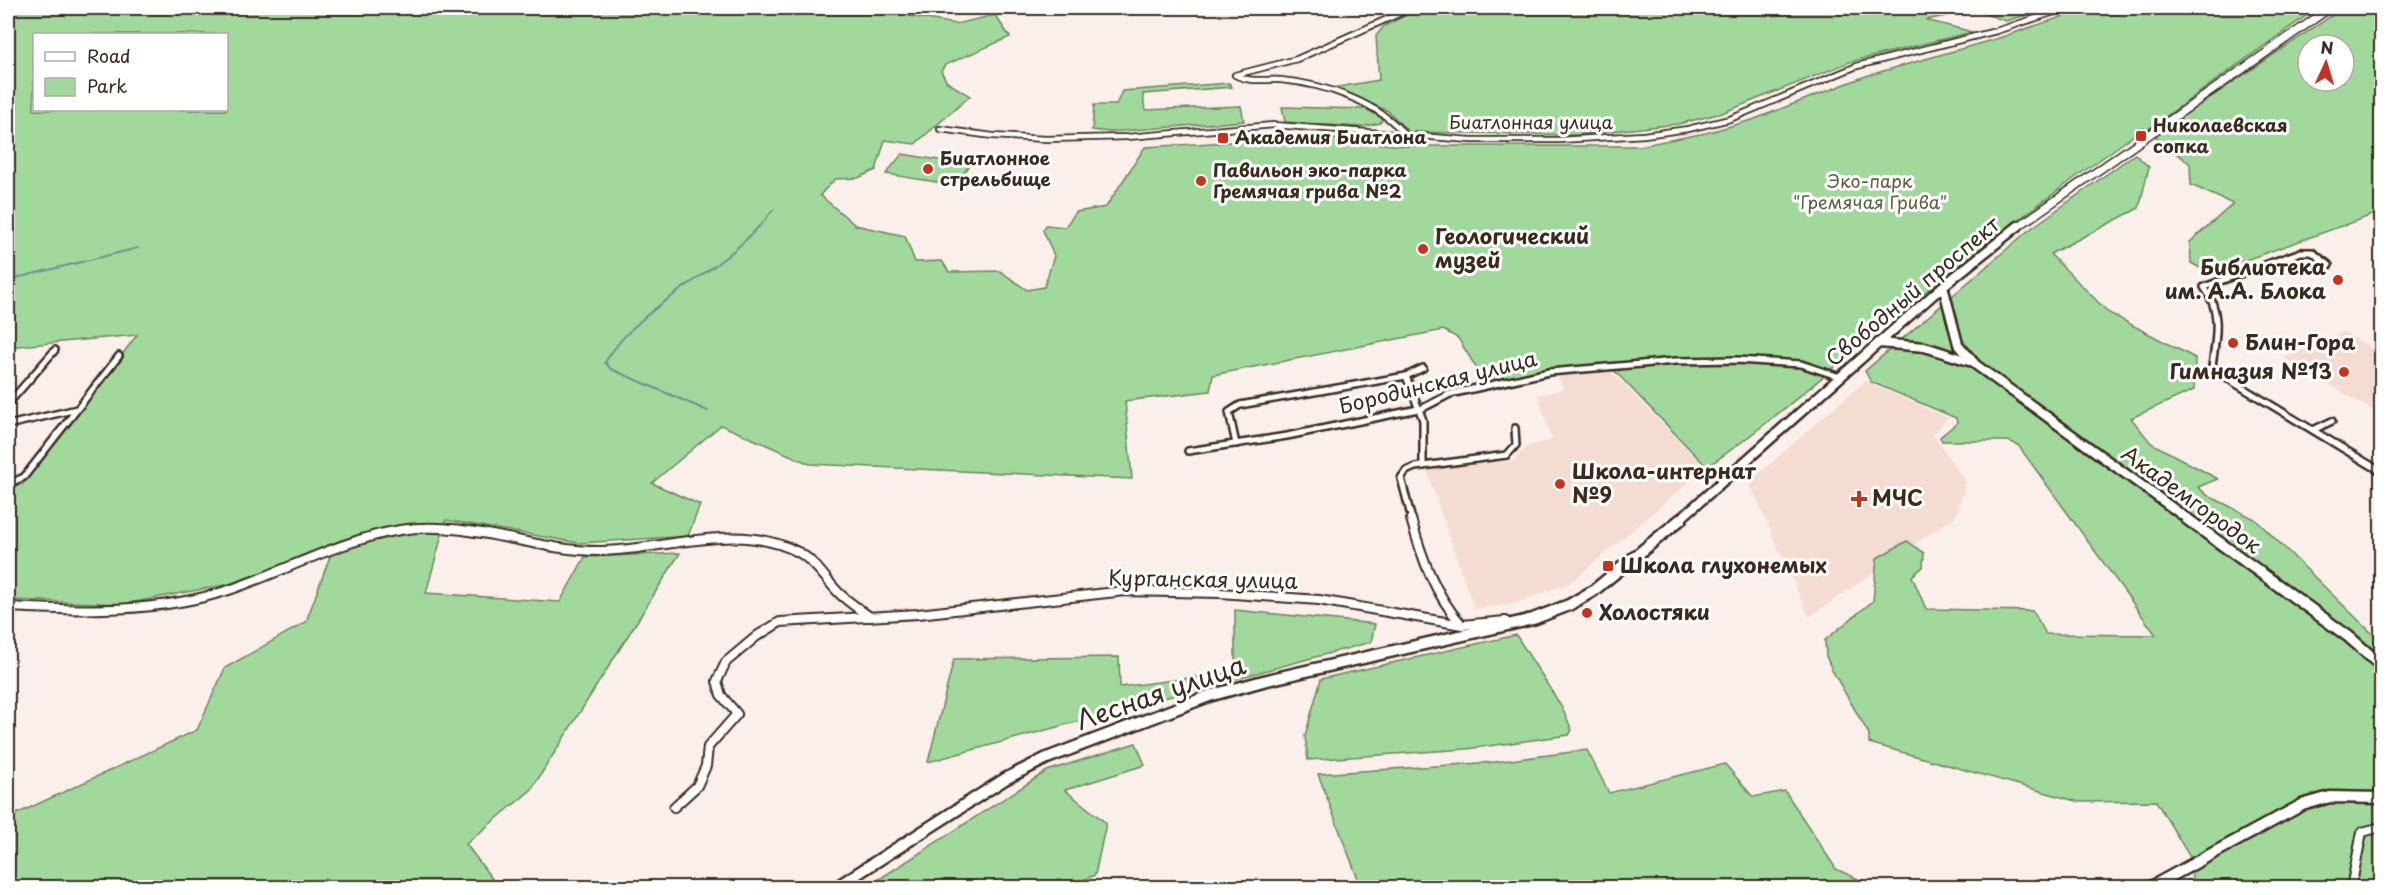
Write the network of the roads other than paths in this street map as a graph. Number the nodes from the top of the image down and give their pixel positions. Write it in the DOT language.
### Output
graph roads {
  1 [pos="1412,8"];
  2 [pos="2067,8"];
  3 [pos="2330,8"];
  4 [pos="940,129"];
  5 [pos="1406,136"];
  6 [pos="2329,265"];
  7 [pos="1943,286"];
  8 [pos="1879,343"];
  9 [pos="54,350"];
  10 [pos="119,356"];
  11 [pos="1976,365"];
  12 [pos="1423,368"];
  13 [pos="1406,376"];
  14 [pos="1840,377"];
  15 [pos="8,404"];
  16 [pos="1423,408"];
  17 [pos="77,409"];
  18 [pos="2332,421"];
  19 [pos="8,425"];
  20 [pos="1515,428"];
  21 [pos="2313,430"];
  22 [pos="1236,444"];
  23 [pos="1188,451"];
  24 [pos="1423,466"];
  25 [pos="2382,472"];
  26 [pos="8,484"];
  27 [pos="8,608"];
  28 [pos="870,617"];
  29 [pos="1533,619"];
  30 [pos="1461,625"];
  31 [pos="2382,666"];
  32 [pos="2382,798"];
  33 [pos="674,807"];
  34 [pos="2382,827"];
  35 [pos="835,888"];
  36 [pos="2149,888"];
  37 [pos="2356,888"];
  1 -- 5 [label="street"];
  2 -- 5 [label="street, Биатлонная улица"];
  3 -- 7 [label="main road, Свободный проспект"];
  4 -- 5 [label="street, Биатлонная улица"];
  6 -- 21 [label="street"];
  7 -- 8 [label="main road, Свободный проспект"];
  7 -- 11 [label="main road"];
  8 -- 11 [label="main road"];
  8 -- 14 [label="main road, Свободный проспект"];
  9 -- 15 [label="street"];
  10 -- 17 [label="street"];
  11 -- 31 [label="main road, Академгородок"];
  12 -- 13 [label="street"];
  13 -- 16 [label="street"];
  13 -- 22 [label="street"];
  14 -- 16 [label="street, Бородинская улица"];
  14 -- 29 [label="main road, Свободный проспект"];
  16 -- 22 [label="street, Бородинская улица"];
  16 -- 24 [label="street"];
  17 -- 19 [label="street"];
  17 -- 26 [label="street"];
  18 -- 21 [label="street"];
  20 -- 24 [label="street"];
  21 -- 25 [label="street"];
  22 -- 23 [label="street, Бородинская улица"];
  24 -- 30 [label="street"];
  27 -- 28 [label="street"];
  28 -- 30 [label="street, Курганская улица"];
  28 -- 33 [label="street, Курганская улица"];
  29 -- 30 [label="street, Курганская улица"];
  29 -- 35 [label="main road, Лесная улица"];
  32 -- 36 [label="main road"];
  34 -- 37 [label="street"];
}
